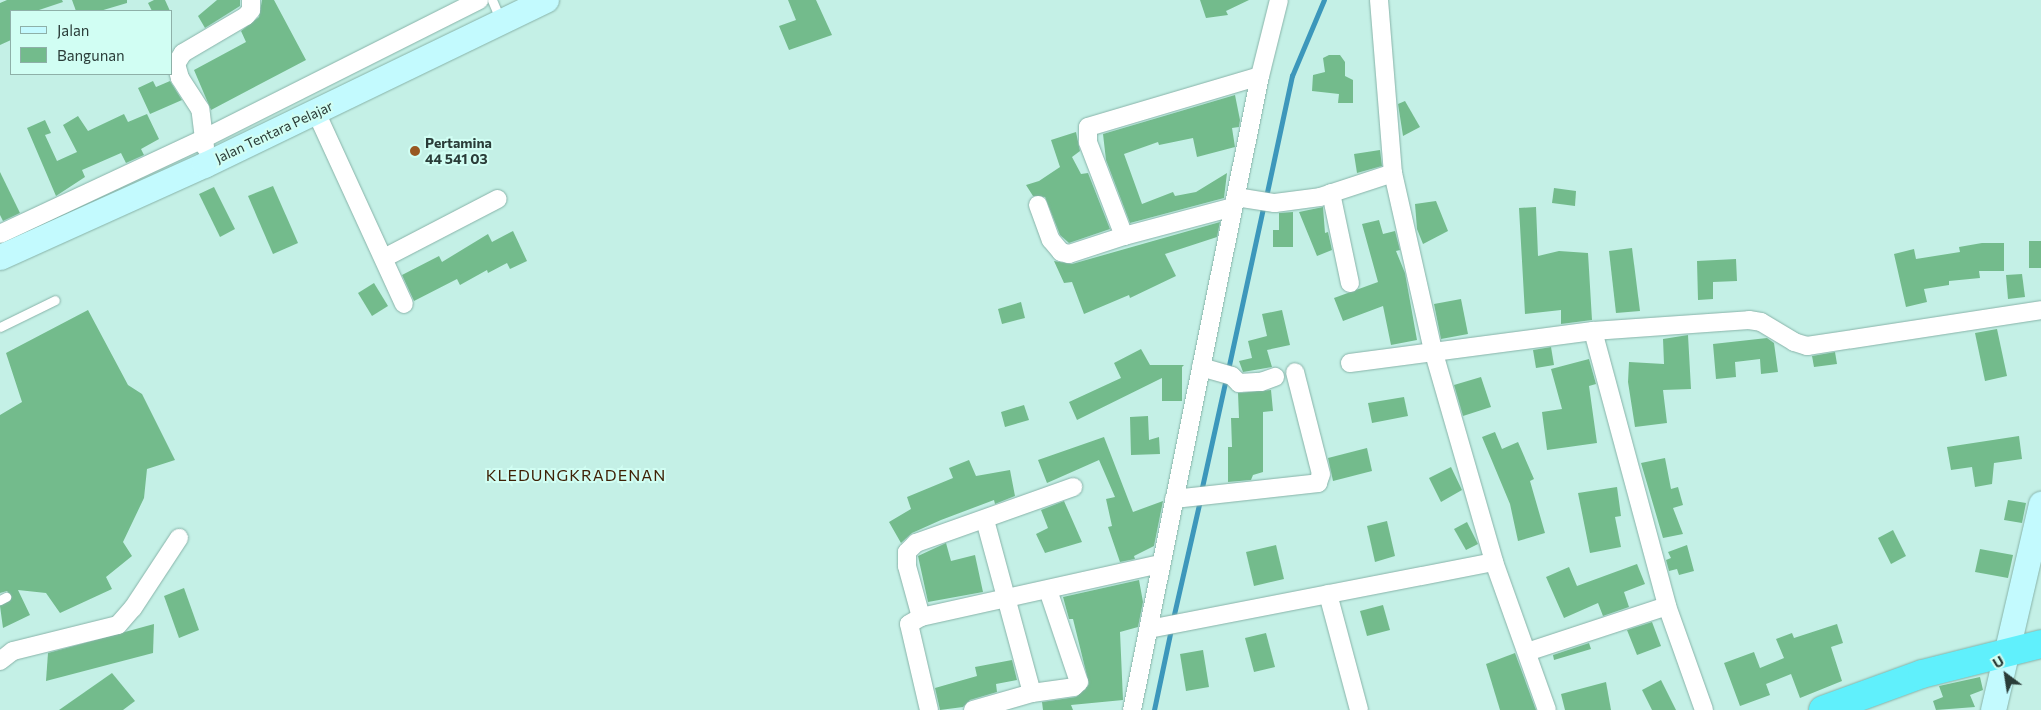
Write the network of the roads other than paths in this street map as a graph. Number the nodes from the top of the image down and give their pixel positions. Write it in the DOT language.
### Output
graph roads {
  1 [pos="251,0"];
  2 [pos="479,0"];
  3 [pos="546,0"];
  4 [pos="1279,0"];
  5 [pos="1379,0"];
  6 [pos="497,11"];
  7 [pos="1260,76"];
  8 [pos="316,112"];
  9 [pos="205,138"];
  10 [pos="204,165"];
  11 [pos="1394,173"];
  12 [pos="1331,193"];
  13 [pos="498,199"];
  14 [pos="1234,202"];
  15 [pos="1038,205"];
  16 [pos="0,234"];
  17 [pos="1124,236"];
  18 [pos="0,257"];
  19 [pos="384,258"];
  20 [pos="1350,284"];
  21 [pos="55,300"];
  22 [pos="404,304"];
  23 [pos="2041,310"];
  24 [pos="0,327"];
  25 [pos="1593,331"];
  26 [pos="1433,350"];
  27 [pos="1350,363"];
  28 [pos="1207,369"];
  29 [pos="1295,372"];
  30 [pos="1275,376"];
  31 [pos="1073,487"];
  32 [pos="1174,499"];
  33 [pos="2041,503"];
  34 [pos="985,520"];
  35 [pos="179,538"];
  36 [pos="1494,562"];
  37 [pos="1161,564"];
  38 [pos="1048,590"];
  39 [pos="1328,594"];
  40 [pos="1006,599"];
  41 [pos="1667,606"];
  42 [pos="921,617"];
  43 [pos="1149,629"];
  44 [pos="2041,644"];
  45 [pos="2007,650"];
  46 [pos="1527,652"];
  47 [pos="0,661"];
  48 [pos="1032,693"];
  49 [pos="929,710"];
  50 [pos="973,710"];
  51 [pos="1132,710"];
  52 [pos="1359,710"];
  53 [pos="1548,710"];
  54 [pos="1704,710"];
  55 [pos="1823,710"];
  56 [pos="1993,710"];
  1 -- 9 [label="street"];
  2 -- 9 [label="street"];
  3 -- 6 [label="main road, Jalan Tentara Pelajar"];
  4 -- 7 [label="street"];
  5 -- 11 [label="street"];
  6 -- 8 [label="main road, Jalan Tentara Pelajar"];
  7 -- 14 [label="street"];
  7 -- 17 [label="street"];
  8 -- 10 [label="main road, Jalan Tentara Pelajar"];
  8 -- 19 [label="street"];
  9 -- 10 [label="street"];
  9 -- 16 [label="street"];
  10 -- 18 [label="main road, Jalan Tentara Pelajar"];
  11 -- 12 [label="street"];
  11 -- 26 [label="street"];
  12 -- 14 [label="street"];
  12 -- 20 [label="street"];
  13 -- 19 [label="street"];
  14 -- 17 [label="street"];
  14 -- 28 [label="street"];
  15 -- 17 [label="street"];
  19 -- 22 [label="street"];
  21 -- 24 [label="lane"];
  23 -- 25 [label="street"];
  25 -- 26 [label="street"];
  25 -- 41 [label="street"];
  26 -- 27 [label="street"];
  26 -- 36 [label="street"];
  28 -- 30 [label="street"];
  28 -- 32 [label="street"];
  29 -- 32 [label="street"];
  31 -- 34 [label="street"];
  32 -- 37 [label="street"];
  33 -- 45 [label="main road"];
  34 -- 40 [label="street"];
  34 -- 42 [label="street"];
  35 -- 47 [label="street"];
  36 -- 39 [label="street"];
  36 -- 46 [label="street"];
  37 -- 38 [label="street"];
  37 -- 43 [label="street"];
  38 -- 40 [label="street"];
  38 -- 48 [label="street"];
  39 -- 43 [label="street"];
  39 -- 52 [label="street"];
  40 -- 42 [label="street"];
  40 -- 48 [label="street"];
  41 -- 46 [label="street"];
  41 -- 54 [label="street"];
  42 -- 49 [label="street"];
  43 -- 51 [label="street"];
  44 -- 45 [label="highway"];
  45 -- 55 [label="highway"];
  45 -- 56 [label="main road"];
  46 -- 53 [label="street"];
  48 -- 50 [label="street"];
}
